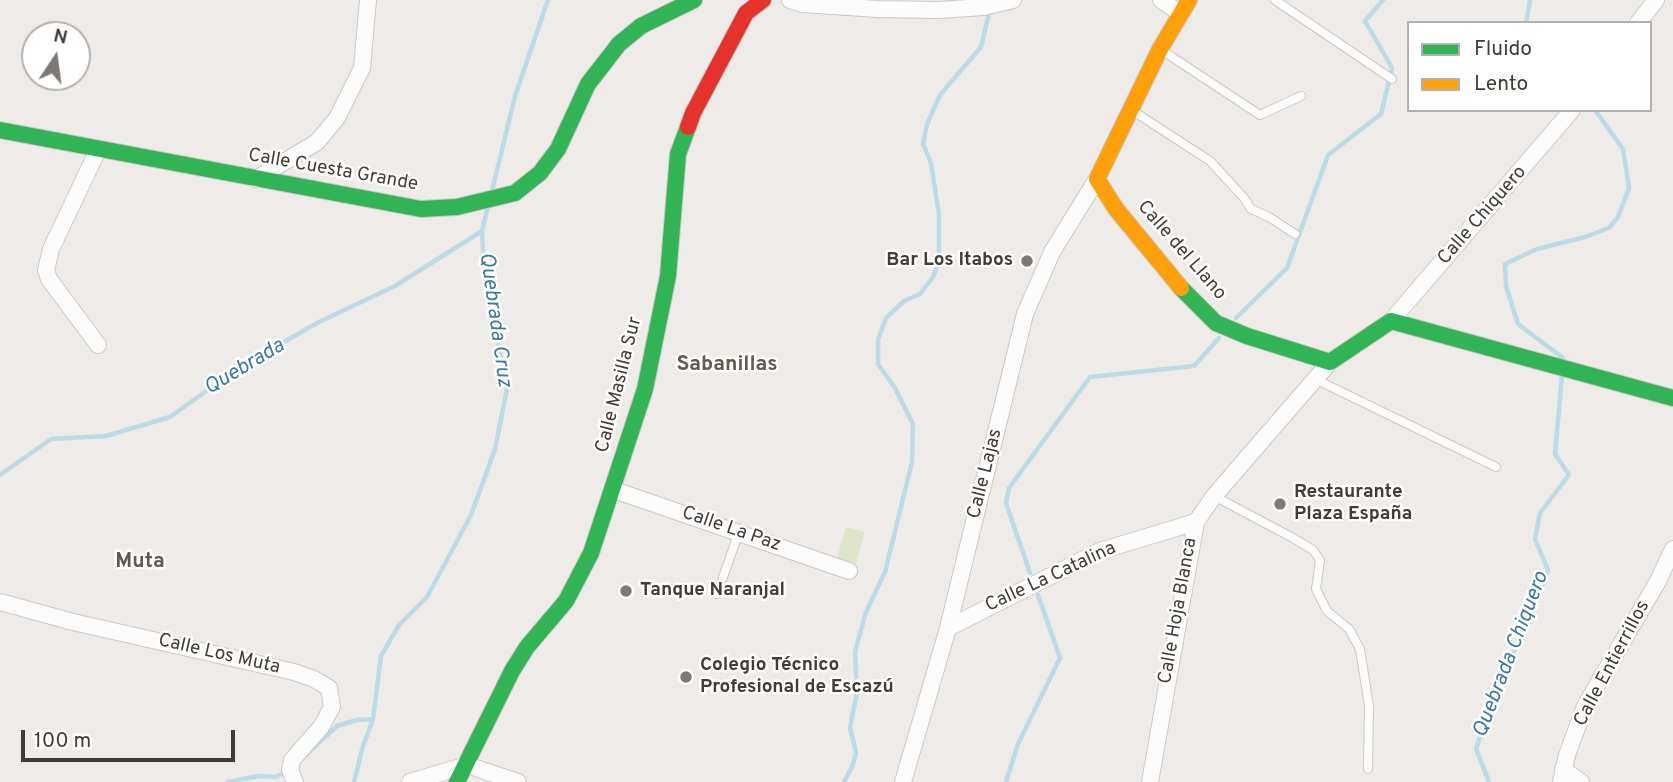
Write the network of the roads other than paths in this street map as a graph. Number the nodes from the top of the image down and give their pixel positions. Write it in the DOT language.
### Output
graph roads {
  1 [pos="368,0"];
  2 [pos="694,0"];
  3 [pos="763,0"];
  4 [pos="790,0"];
  5 [pos="1010,0"];
  6 [pos="1161,0"];
  7 [pos="1275,0"];
  8 [pos="1656,0"];
  9 [pos="1185,7"];
  10 [pos="1639,21"];
  11 [pos="1160,49"];
  12 [pos="1392,79"];
  13 [pos="1301,96"];
  14 [pos="1131,109"];
  15 [pos="1570,112"];
  16 [pos="0,130"];
  17 [pos="98,150"];
  18 [pos="256,179"];
  19 [pos="1097,179"];
  20 [pos="1295,234"];
  21 [pos="1391,321"];
  22 [pos="98,345"];
  23 [pos="1329,362"];
  24 [pos="1315,379"];
  25 [pos="1673,398"];
  26 [pos="1496,467"];
  27 [pos="614,489"];
  28 [pos="1214,496"];
  29 [pos="1196,522"];
  30 [pos="739,532"];
  31 [pos="1673,549"];
  32 [pos="849,571"];
  33 [pos="717,594"];
  34 [pos="0,602"];
  35 [pos="948,628"];
  36 [pos="467,765"];
  37 [pos="1368,769"];
  38 [pos="1562,776"];
  39 [pos="293,777"];
  40 [pos="410,782"];
  41 [pos="457,782"];
  42 [pos="517,782"];
  43 [pos="903,782"];
  44 [pos="1150,782"];
  45 [pos="1581,782"];
  1 -- 18 [label="street"];
  2 -- 18 [label="street, Calle Cuesta Grande"];
  3 -- 27 [label="street, Calle Masilla Sur"];
  4 -- 5 [label="street"];
  6 -- 9 [label="street"];
  7 -- 12 [label="lane"];
  8 -- 10 [label="street"];
  9 -- 11 [label="street"];
  11 -- 13 [label="lane"];
  11 -- 14 [label="street"];
  14 -- 19 [label="street"];
  14 -- 20 [label="lane"];
  15 -- 21 [label="street, Calle Chiquero"];
  16 -- 17 [label="street, Calle Cuesta Grande"];
  17 -- 18 [label="street, Calle Cuesta Grande"];
  17 -- 22 [label="street"];
  19 -- 23 [label="street, Calle del Llano"];
  19 -- 35 [label="street, Calle Lajas"];
  21 -- 23 [label="street"];
  21 -- 25 [label="street"];
  23 -- 24 [label="street, Calle Hoja Blanca"];
  24 -- 26 [label="lane"];
  24 -- 28 [label="street, Calle Hoja Blanca"];
  27 -- 30 [label="street, Calle La Paz"];
  27 -- 36 [label="street, Calle Masilla Sur"];
  28 -- 29 [label="street, Calle Hoja Blanca"];
  28 -- 37 [label="lane"];
  29 -- 35 [label="street, Calle La Catalina"];
  29 -- 44 [label="street, Calle Hoja Blanca"];
  30 -- 32 [label="street, Calle La Paz"];
  30 -- 33 [label="lane"];
  31 -- 38 [label="street, Calle Entierrillos"];
  34 -- 39 [label="street, Calle Los Muta"];
  35 -- 43 [label="street, Calle Lajas"];
  36 -- 40 [label="street"];
  36 -- 41 [label="street, Calle Masilla Sur"];
  36 -- 42 [label="street"];
  38 -- 45 [label="street"];
}
